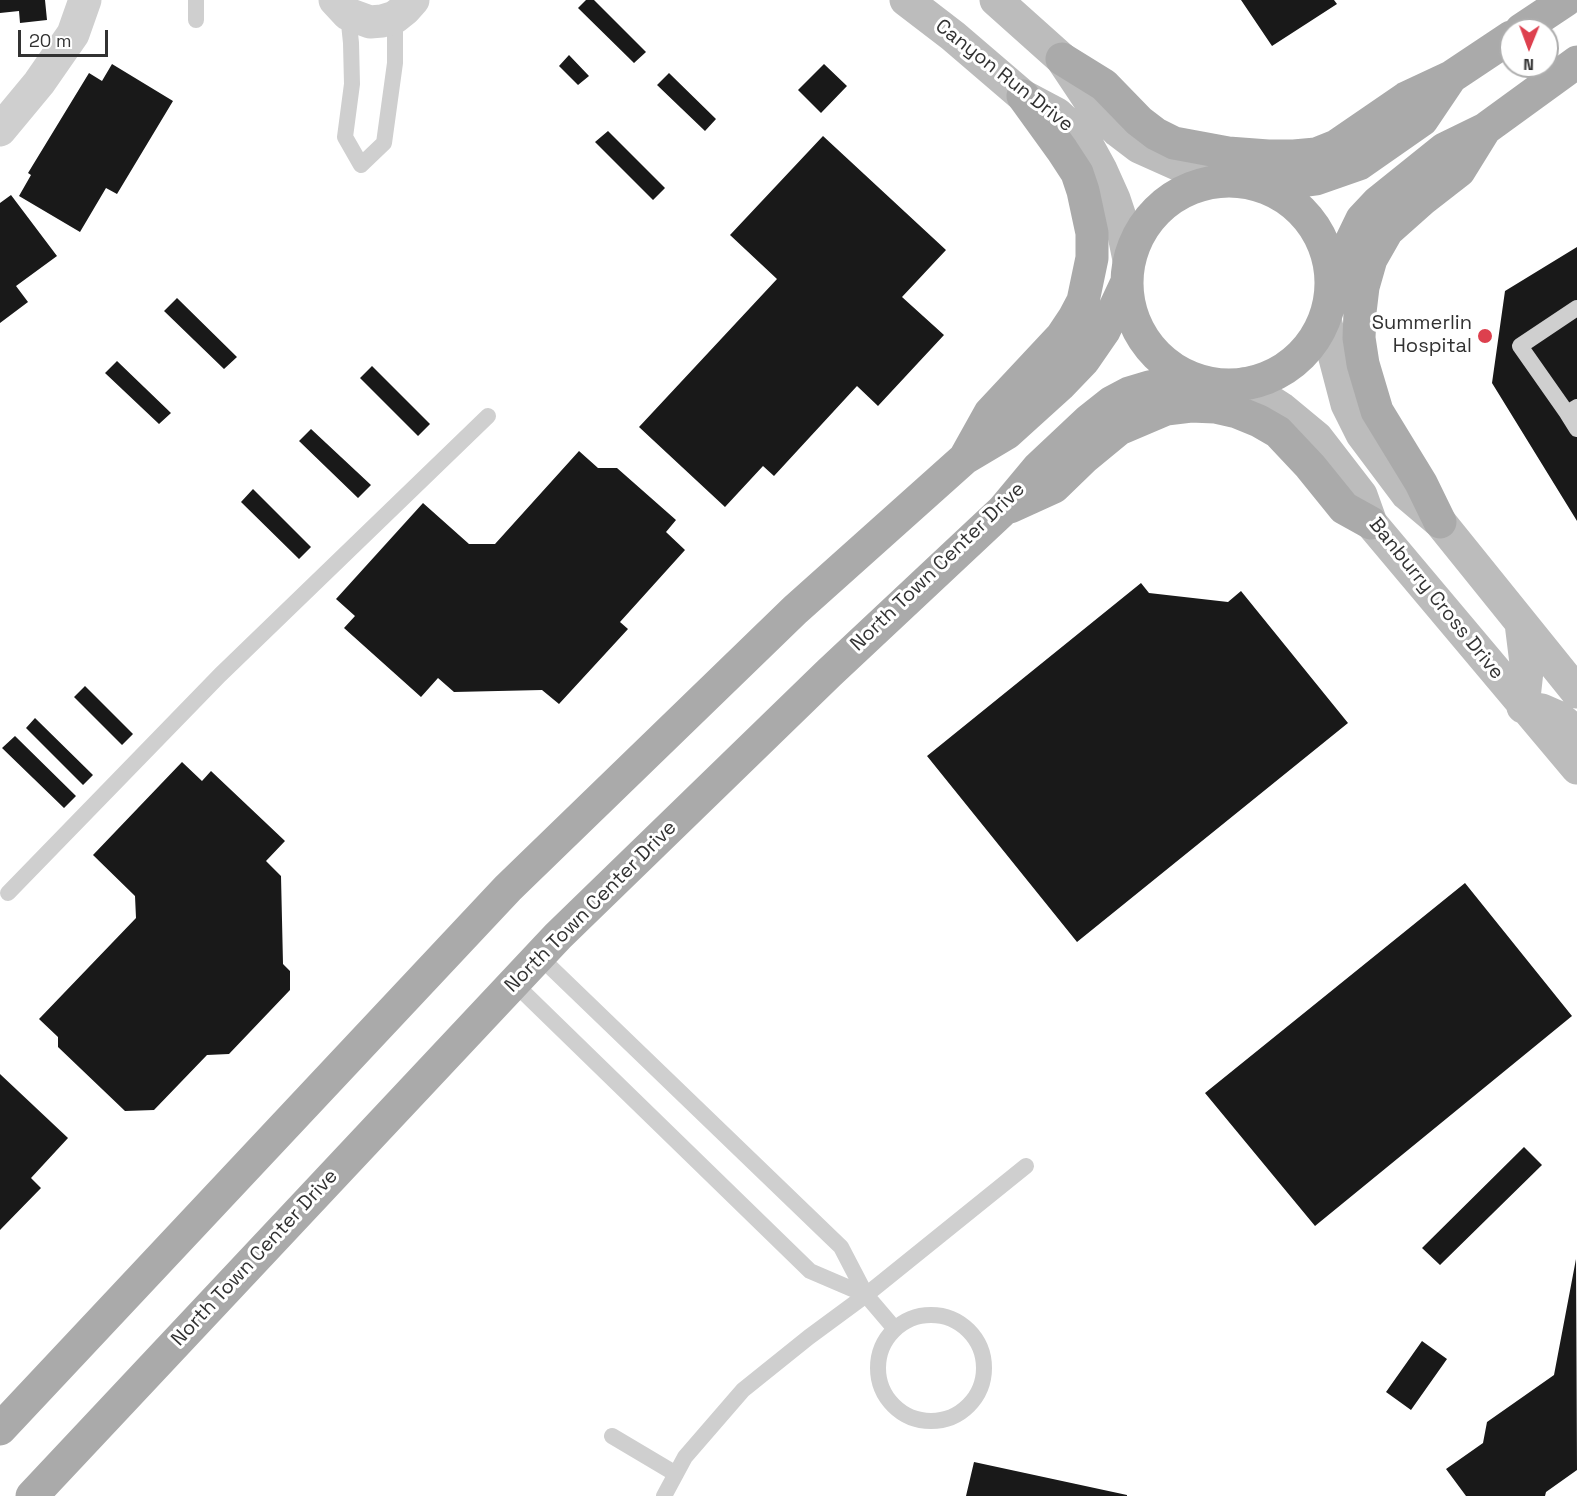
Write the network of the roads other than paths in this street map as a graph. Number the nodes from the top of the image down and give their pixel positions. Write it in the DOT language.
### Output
graph roads {
  1 [pos="85,0"];
  2 [pos="196,0"];
  3 [pos="906,0"];
  4 [pos="996,0"];
  5 [pos="1566,0"];
  6 [pos="341,7"];
  7 [pos="404,9"];
  8 [pos="1539,18"];
  9 [pos="196,20"];
  10 [pos="1499,45"];
  11 [pos="1062,59"];
  12 [pos="1577,62"];
  13 [pos="1451,77"];
  14 [pos="1023,96"];
  15 [pos="1485,129"];
  16 [pos="0,130"];
  17 [pos="1215,181"];
  18 [pos="1264,186"];
  19 [pos="1127,272"];
  20 [pos="1332,281"];
  21 [pos="1577,308"];
  22 [pos="1325,320"];
  23 [pos="1194,379"];
  24 [pos="1243,384"];
  25 [pos="1572,410"];
  26 [pos="488,416"];
  27 [pos="1577,429"];
  28 [pos="965,458"];
  29 [pos="1003,510"];
  30 [pos="1440,522"];
  31 [pos="1371,523"];
  32 [pos="1521,622"];
  33 [pos="1577,692"];
  34 [pos="1523,707"];
  35 [pos="1577,733"];
  36 [pos="1577,768"];
  37 [pos="8,894"];
  38 [pos="539,956"];
  39 [pos="514,983"];
  40 [pos="1026,1166"];
  41 [pos="866,1295"];
  42 [pos="895,1329"];
  43 [pos="0,1429"];
  44 [pos="612,1436"];
  45 [pos="676,1474"];
  46 [pos="32,1496"];
  47 [pos="664,1496"];
  1 -- 16 [label="street"];
  2 -- 9 [label="lane"];
  3 -- 14 [label="street, Canyon Run Drive"];
  4 -- 11 [label="street, Canyon Run Drive"];
  5 -- 8 [label="main road"];
  6 -- 7 [label="street"];
  6 -- 7 [label="lane"];
  10 -- 13 [label="main road"];
  11 -- 13 [label="main road"];
  11 -- 17 [label="street, Canyon Run Drive"];
  12 -- 15 [label="main road"];
  13 -- 18 [label="main road"];
  14 -- 19 [label="street, Canyon Run Drive"];
  14 -- 28 [label="main road"];
  15 -- 20 [label="main road"];
  15 -- 30 [label="main road"];
  17 -- 18 [label="main road"];
  17 -- 19 [label="main road"];
  18 -- 20 [label="main road"];
  19 -- 23 [label="main road"];
  19 -- 28 [label="main road"];
  20 -- 22 [label="main road"];
  21 -- 25 [label="lane"];
  22 -- 24 [label="main road"];
  22 -- 30 [label="street"];
  23 -- 24 [label="main road"];
  23 -- 29 [label="main road, North Town Center Drive"];
  24 -- 31 [label="street, Banburry Cross Drive"];
  25 -- 27 [label="lane"];
  26 -- 37 [label="lane"];
  28 -- 43 [label="main road"];
  29 -- 31 [label="main road"];
  29 -- 38 [label="main road, North Town Center Drive"];
  30 -- 32 [label="street"];
  31 -- 34 [label="street, Banburry Cross Drive"];
  32 -- 33 [label="street"];
  32 -- 34 [label="street"];
  34 -- 35 [label="street"];
  34 -- 36 [label="street, Banburry Cross Drive"];
  38 -- 39 [label="main road, North Town Center Drive"];
  38 -- 41 [label="lane"];
  39 -- 41 [label="lane"];
  39 -- 46 [label="main road, North Town Center Drive"];
  40 -- 41 [label="lane"];
  41 -- 42 [label="lane"];
  41 -- 45 [label="lane"];
  42 -- 42 [label="lane"];
  44 -- 45 [label="lane"];
  45 -- 47 [label="lane"];
}
